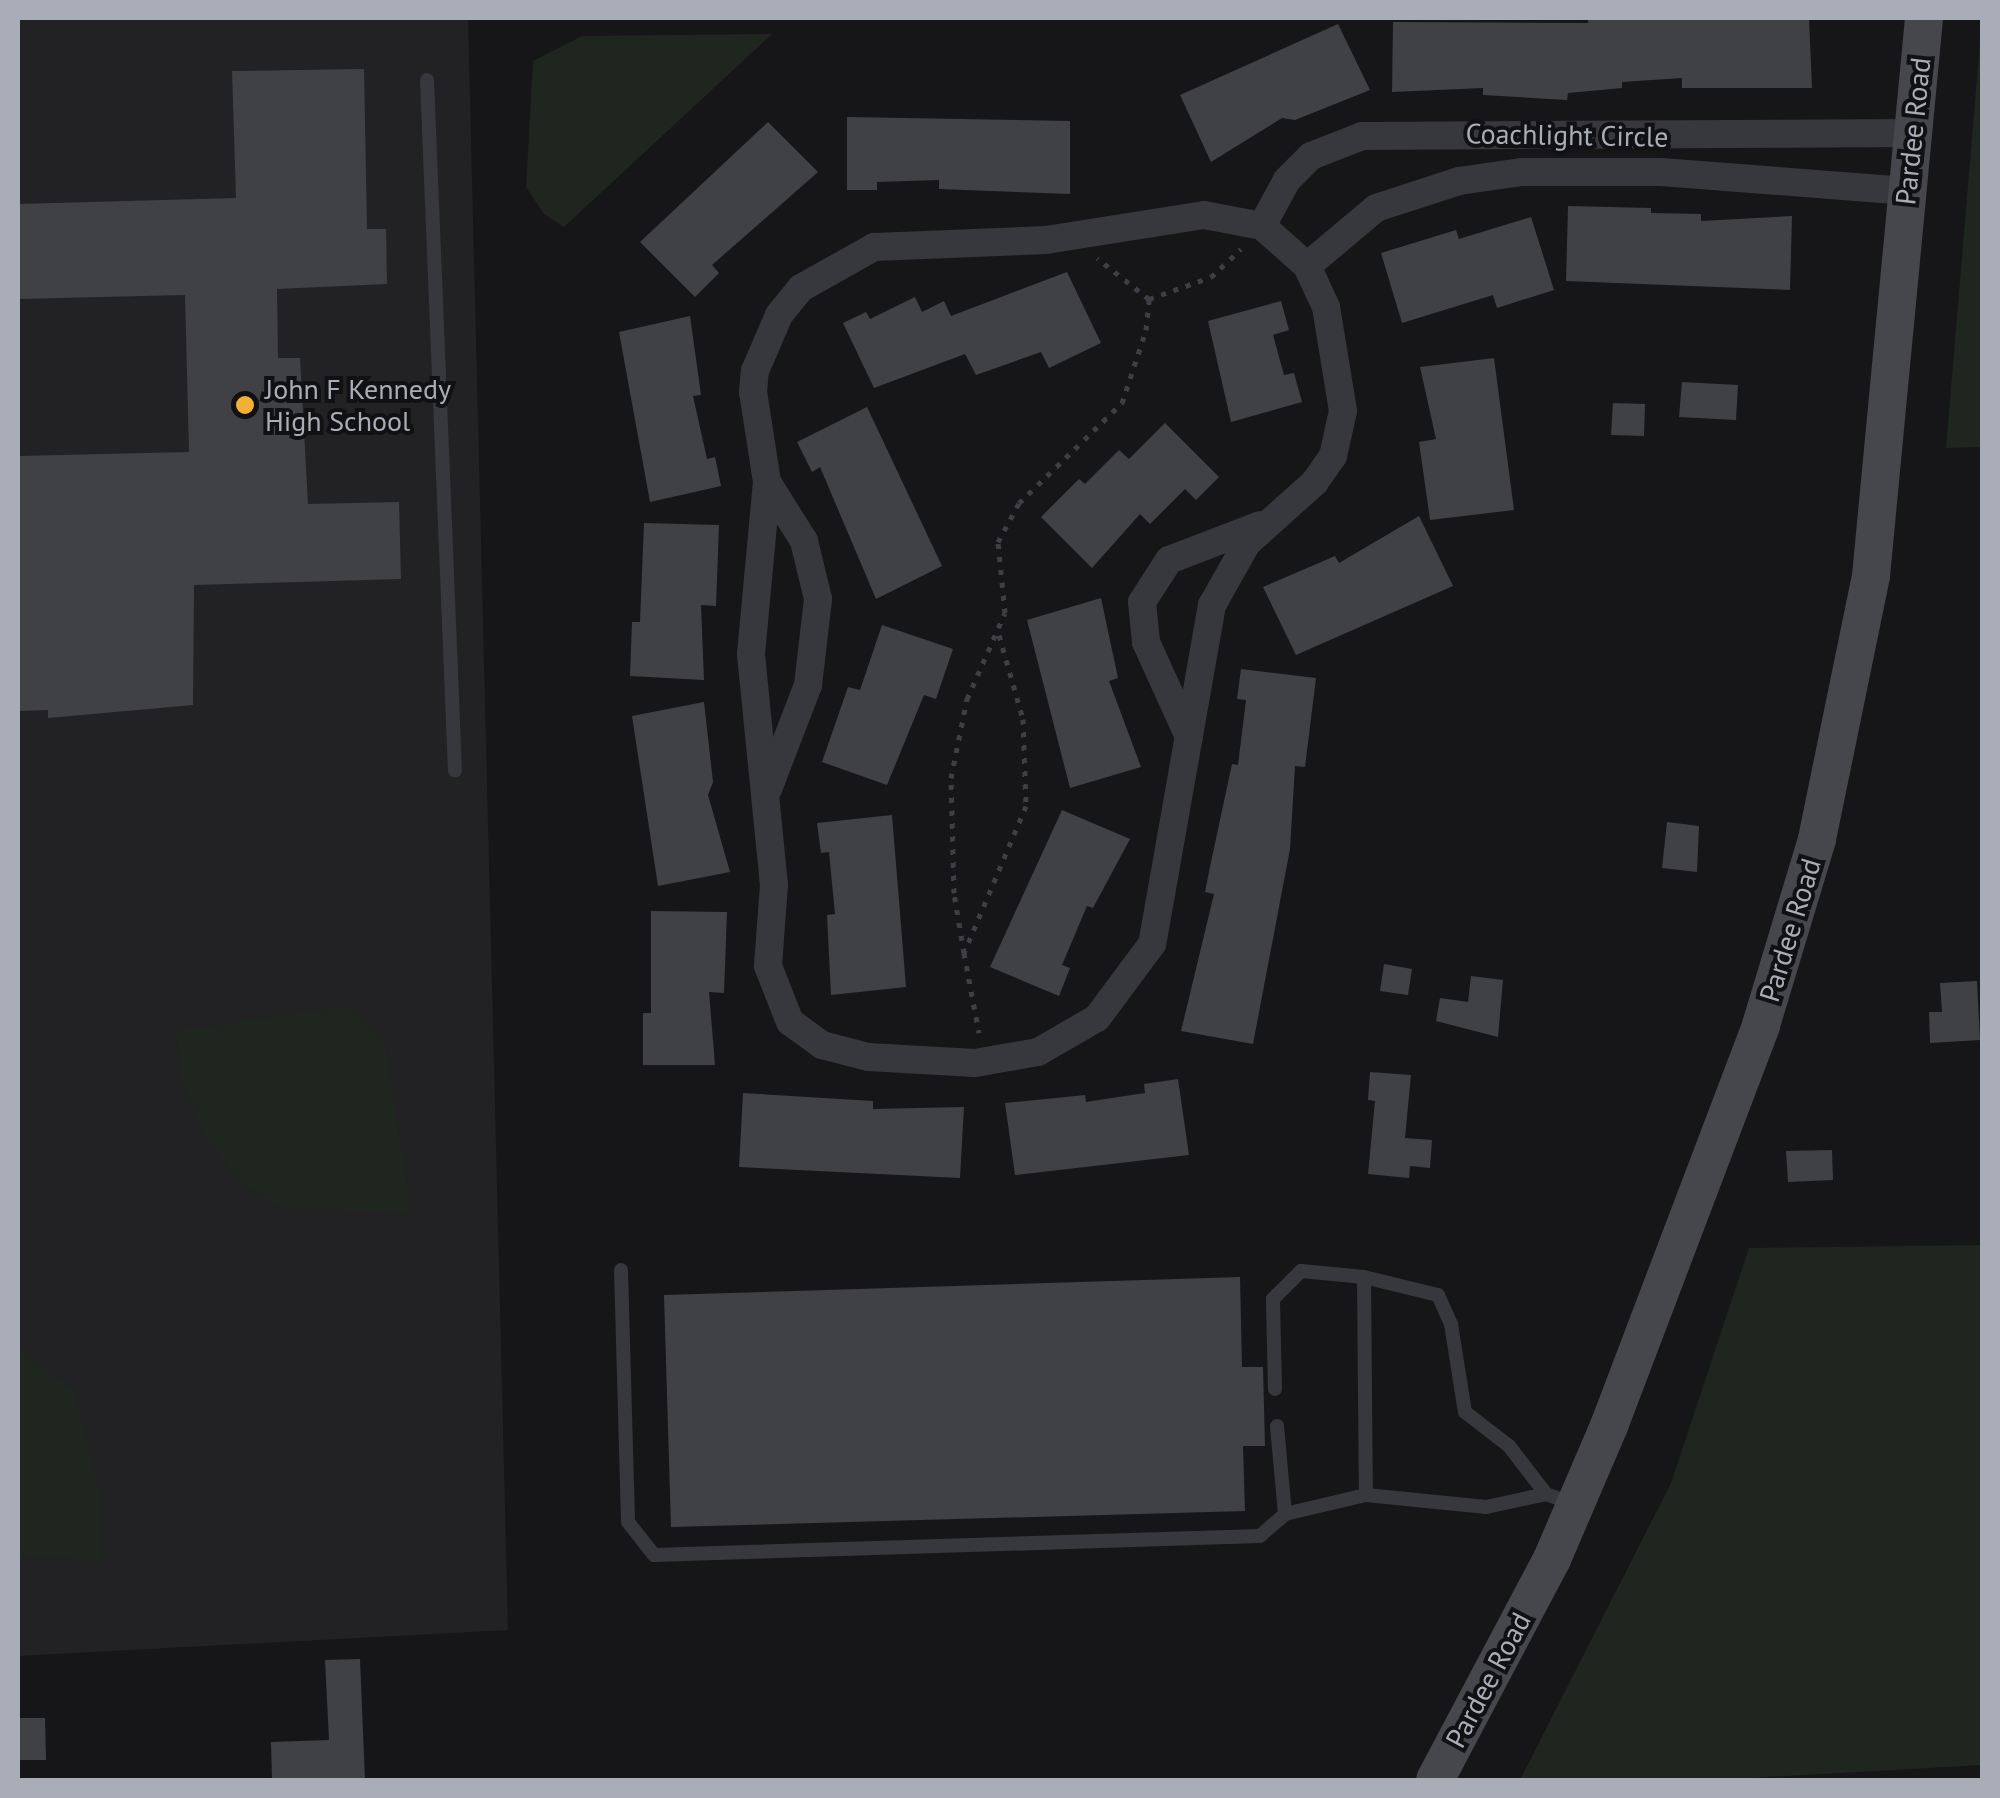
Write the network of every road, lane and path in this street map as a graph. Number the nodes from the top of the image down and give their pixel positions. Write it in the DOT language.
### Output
graph roads {
  1 [pos="1924,18"];
  2 [pos="427,80"];
  3 [pos="1913,133"];
  4 [pos="1907,191"];
  5 [pos="1258,225"];
  6 [pos="1094,250"];
  7 [pos="1307,266"];
  8 [pos="1149,299"];
  9 [pos="767,482"];
  10 [pos="1271,521"];
  11 [pos="999,635"];
  12 [pos="1188,737"];
  13 [pos="455,770"];
  14 [pos="766,795"];
  15 [pos="964,953"];
  16 [pos="984,1063"];
  17 [pos="621,1270"];
  18 [pos="1364,1277"];
  19 [pos="1275,1389"];
  20 [pos="1277,1426"];
  21 [pos="1366,1495"];
  22 [pos="1561,1499"];
  23 [pos="1285,1514"];
  24 [pos="1435,1780"];
  1 -- 3 [label="main road, Pardee Road"];
  2 -- 13 [label="lane"];
  3 -- 4 [label="main road, Pardee Road"];
  3 -- 5 [label="street, Coachlight Circle"];
  4 -- 7 [label="street, Coachlight Circle"];
  4 -- 22 [label="main road, Pardee Road"];
  5 -- 7 [label="street"];
  5 -- 8 [label="path"];
  5 -- 9 [label="street"];
  6 -- 8 [label="path"];
  7 -- 10 [label="street"];
  8 -- 11 [label="path"];
  9 -- 14 [label="street"];
  9 -- 14 [label="street"];
  10 -- 12 [label="street"];
  10 -- 12 [label="street"];
  11 -- 15 [label="path"];
  11 -- 15 [label="path"];
  12 -- 16 [label="street"];
  14 -- 16 [label="street"];
  15 -- 16 [label="path"];
  17 -- 23 [label="lane"];
  18 -- 19 [label="lane"];
  18 -- 21 [label="lane"];
  18 -- 22 [label="lane"];
  20 -- 23 [label="lane"];
  21 -- 22 [label="lane"];
  21 -- 23 [label="lane"];
  22 -- 24 [label="main road, Pardee Road"];
}
